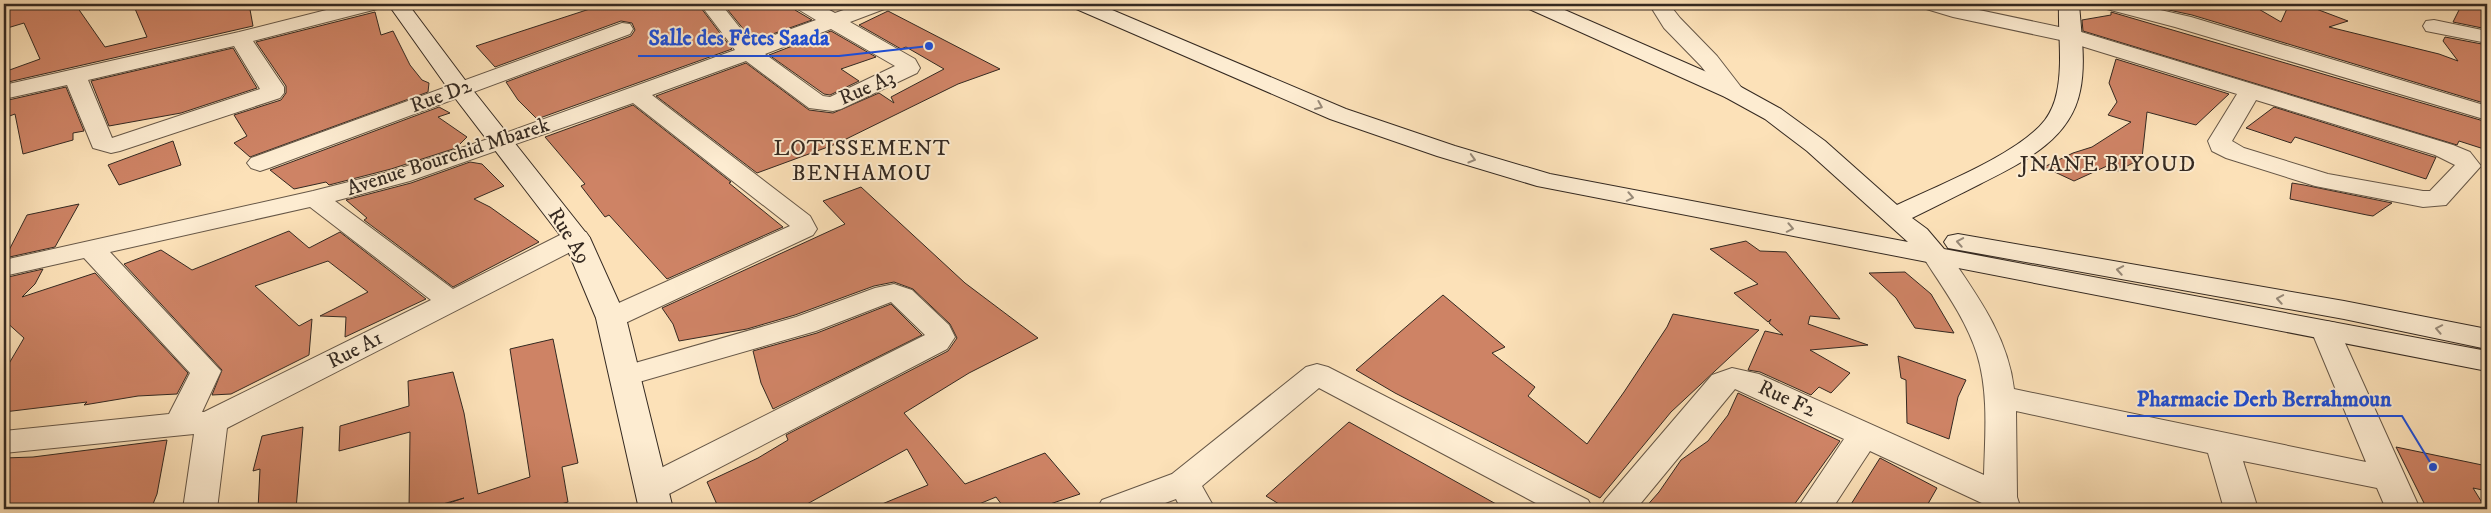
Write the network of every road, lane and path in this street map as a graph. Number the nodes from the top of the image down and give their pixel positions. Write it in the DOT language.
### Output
graph roads {
  1 [pos="374,4"];
  2 [pos="398,4"];
  3 [pos="710,4"];
  4 [pos="803,4"];
  5 [pos="877,4"];
  6 [pos="1081,4"];
  7 [pos="1118,4"];
  8 [pos="1534,4"];
  9 [pos="1659,4"];
  10 [pos="1930,4"];
  11 [pos="2069,4"];
  12 [pos="2110,4"];
  13 [pos="835,21"];
  14 [pos="2434,26"];
  15 [pos="622,30"];
  16 [pos="2070,36"];
  17 [pos="2487,37"];
  18 [pos="240,38"];
  19 [pos="748,52"];
  20 [pos="74,77"];
  21 [pos="460,89"];
  22 [pos="2250,90"];
  23 [pos="4,92"];
  24 [pos="1733,92"];
  25 [pos="635,93"];
  26 [pos="2487,113"];
  27 [pos="503,142"];
  28 [pos="260,163"];
  29 [pos="315,198"];
  30 [pos="1894,217"];
  31 [pos="1917,234"];
  32 [pos="576,238"];
  33 [pos="90,248"];
  34 [pos="1937,257"];
  35 [pos="4,268"];
  36 [pos="451,301"];
  37 [pos="611,318"];
  38 [pos="2326,330"];
  39 [pos="2487,338"];
  40 [pos="2487,361"];
  41 [pos="626,376"];
  42 [pos="1999,396"];
  43 [pos="212,422"];
  44 [pos="180,423"];
  45 [pos="1864,435"];
  46 [pos="4,442"];
  47 [pos="2222,445"];
  48 [pos="2388,478"];
  49 [pos="1191,496"];
  50 [pos="654,498"];
  51 [pos="2002,503"];
  52 [pos="200,509"];
  53 [pos="1114,509"];
  54 [pos="1576,509"];
  55 [pos="1617,509"];
  56 [pos="1814,509"];
  57 [pos="2241,509"];
  58 [pos="2402,509"];
  1 -- 18 [label="street"];
  2 -- 21 [label="street, Rue A9"];
  3 -- 19 [label="street, Rue A3"];
  4 -- 13 [label="street, Rue A3"];
  5 -- 13 [label="street, Avenue Bourchid Mbarek"];
  6 -- 34 [label="street, one-way"];
  7 -- 31 [label="street"];
  8 -- 24 [label="street"];
  9 -- 24 [label="street"];
  10 -- 16 [label="street"];
  11 -- 16 [label="street"];
  12 -- 26 [label="street"];
  13 -- 19 [label="street, Avenue Bourchid Mbarek"];
  13 -- 19 [label="street, Rue A3"];
  14 -- 17 [label="street"];
  15 -- 21 [label="street, Rue D2"];
  16 -- 22 [label="street"];
  16 -- 30 [label="street"];
  18 -- 20 [label="street"];
  18 -- 20 [label="street"];
  19 -- 25 [label="street, Avenue Bourchid Mbarek"];
  20 -- 23 [label="street"];
  21 -- 27 [label="street, Rue A9"];
  21 -- 28 [label="street, Rue D2"];
  22 -- 22 [label="street"];
  24 -- 30 [label="street"];
  25 -- 27 [label="street, Avenue Bourchid Mbarek"];
  25 -- 37 [label="street"];
  27 -- 29 [label="street, Avenue Bourchid Mbarek"];
  27 -- 32 [label="street, Rue A9"];
  29 -- 33 [label="street, Avenue Bourchid Mbarek"];
  29 -- 36 [label="street"];
  30 -- 31 [label="street"];
  31 -- 34 [label="street"];
  39 -- 31 [label="street, one-way"];
  32 -- 36 [label="street, Rue A1"];
  32 -- 37 [label="street, Rue A9"];
  33 -- 35 [label="street, Avenue Bourchid Mbarek"];
  33 -- 44 [label="street"];
  34 -- 38 [label="street"];
  34 -- 42 [label="street"];
  36 -- 43 [label="street, Rue A1"];
  37 -- 41 [label="street, Rue A9"];
  38 -- 40 [label="street"];
  38 -- 48 [label="street"];
  41 -- 50 [label="street, Rue A9"];
  41 -- 50 [label="street"];
  42 -- 47 [label="street"];
  42 -- 51 [label="street"];
  43 -- 44 [label="street"];
  43 -- 52 [label="street"];
  44 -- 46 [label="street"];
  45 -- 51 [label="street, Rue F2"];
  45 -- 55 [label="street, Rue F2"];
  45 -- 56 [label="street"];
  47 -- 48 [label="street"];
  47 -- 57 [label="street"];
  48 -- 58 [label="street"];
  49 -- 53 [label="street"];
  49 -- 54 [label="street"];
}
